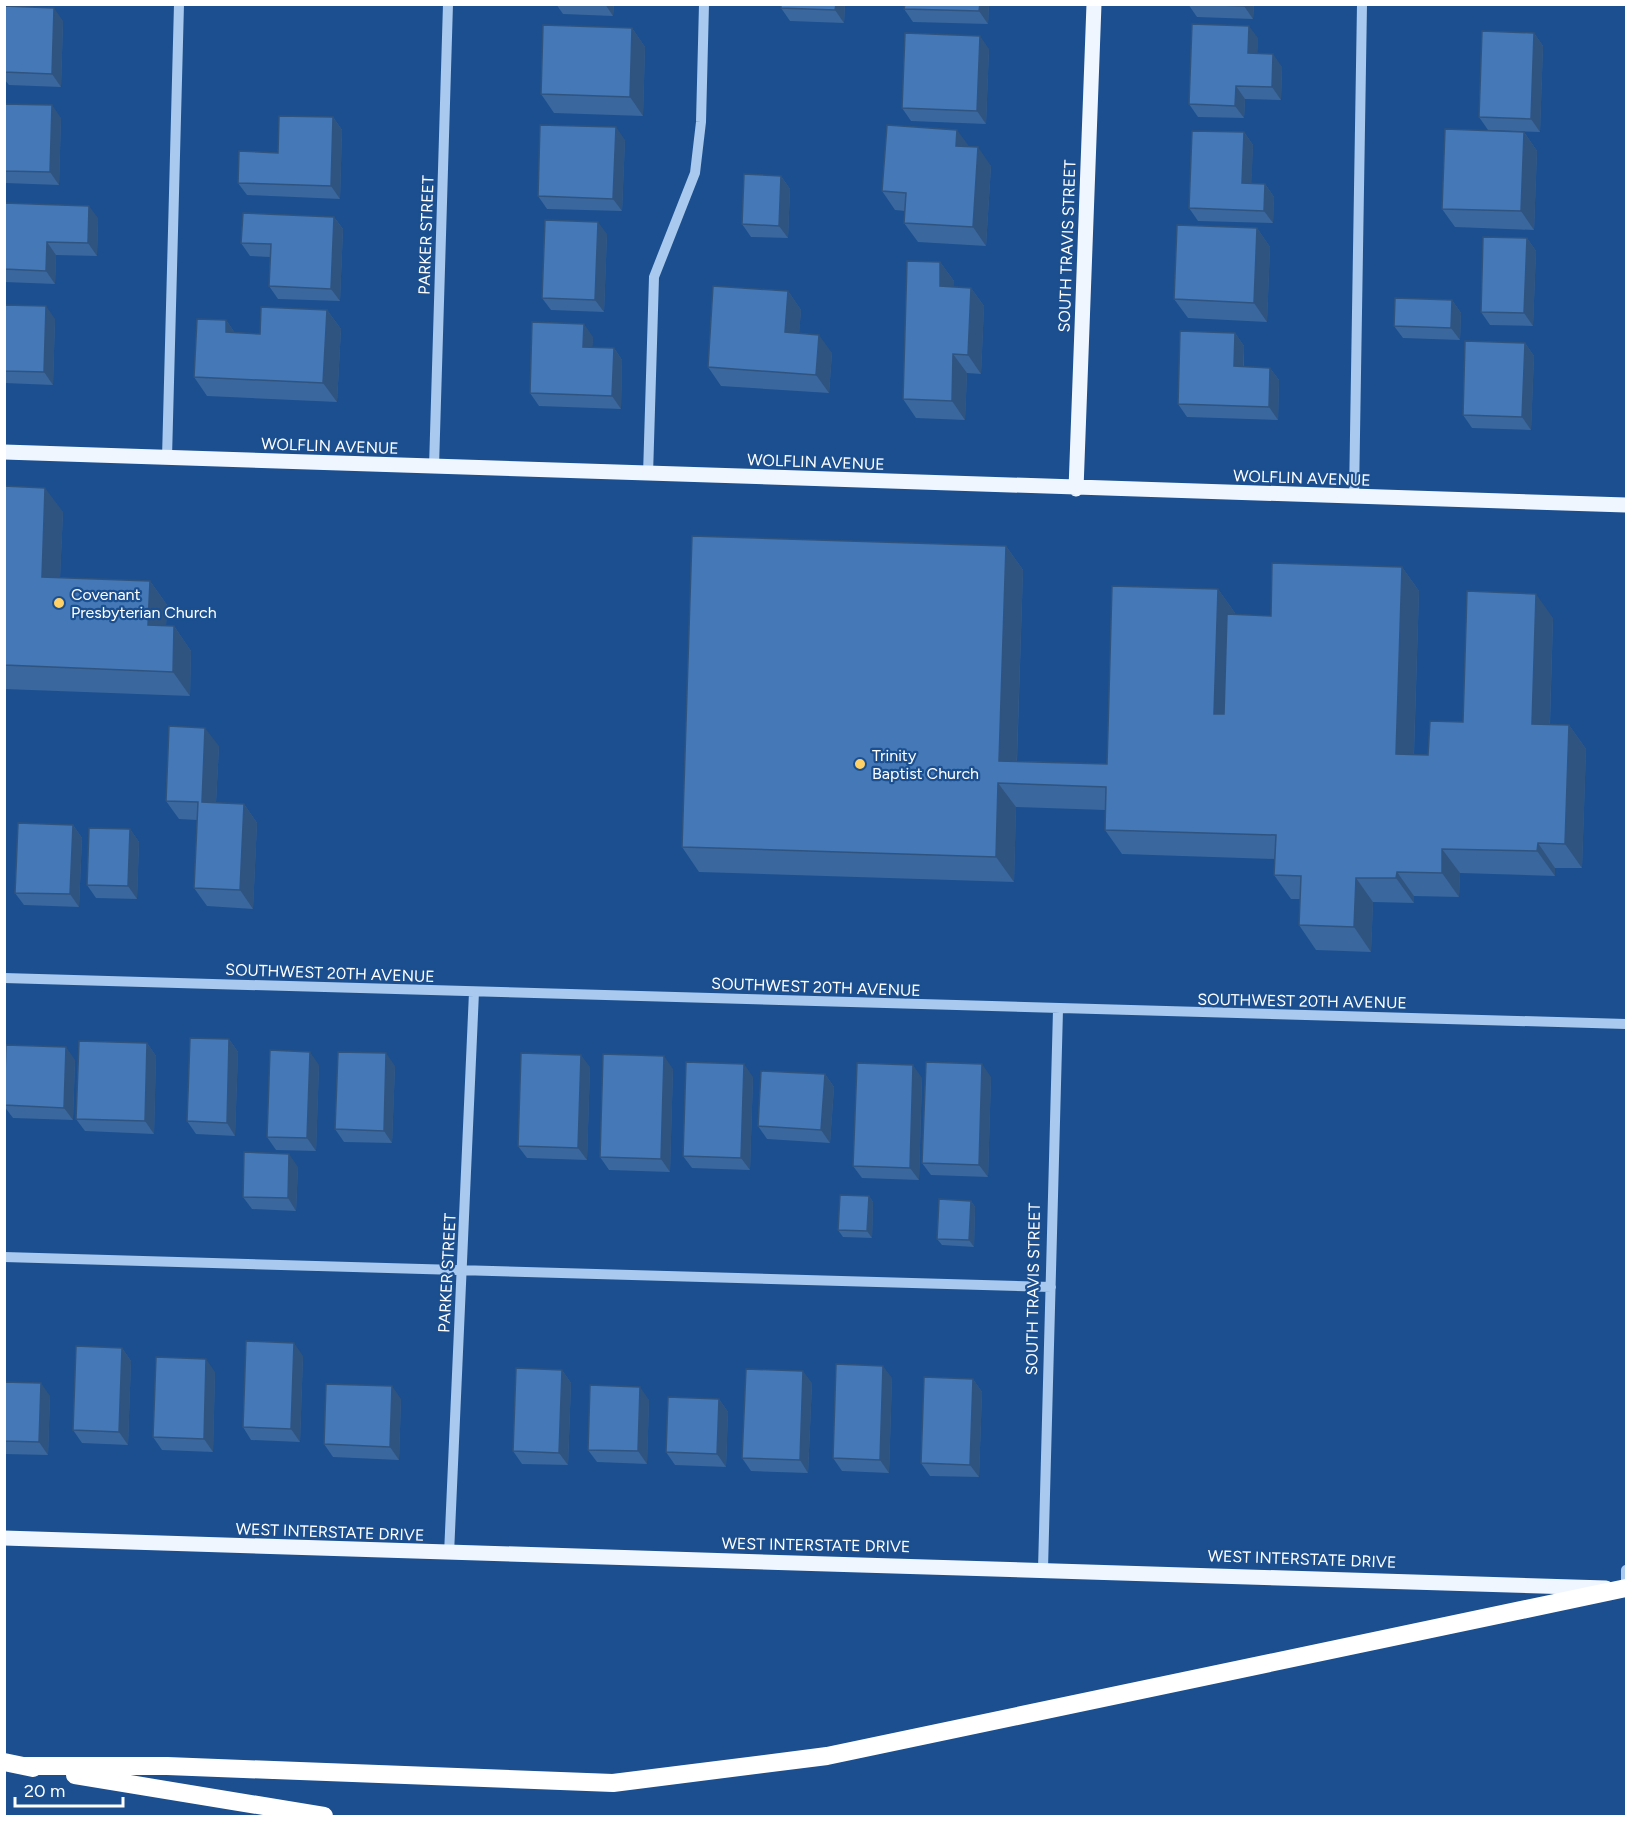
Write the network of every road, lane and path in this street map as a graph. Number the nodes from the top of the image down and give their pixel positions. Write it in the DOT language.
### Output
graph roads {
  1 [pos="178,4"];
  2 [pos="448,4"];
  3 [pos="704,4"];
  4 [pos="1094,4"];
  5 [pos="1362,4"];
  6 [pos="4,452"];
  7 [pos="167,458"];
  8 [pos="434,467"];
  9 [pos="648,475"];
  10 [pos="1076,489"];
  11 [pos="1354,497"];
  12 [pos="1626,506"];
  13 [pos="4,978"];
  14 [pos="474,992"];
  15 [pos="1058,1010"];
  16 [pos="1626,1024"];
  17 [pos="4,1257"];
  18 [pos="462,1270"];
  19 [pos="1051,1287"];
  20 [pos="4,1538"];
  21 [pos="449,1554"];
  22 [pos="1043,1569"];
  23 [pos="1626,1570"];
  24 [pos="1626,1588"];
  25 [pos="4,1762"];
  26 [pos="23,1766"];
  27 [pos="324,1816"];
  1 -- 7 [label="street"];
  2 -- 8 [label="street, PARKER STREET"];
  3 -- 9 [label="street"];
  4 -- 10 [label="main road, SOUTH TRAVIS STREET"];
  5 -- 11 [label="street"];
  6 -- 7 [label="main road, WOLFLIN AVENUE"];
  7 -- 8 [label="main road, WOLFLIN AVENUE"];
  8 -- 9 [label="main road, WOLFLIN AVENUE"];
  9 -- 10 [label="main road, WOLFLIN AVENUE"];
  10 -- 11 [label="main road, WOLFLIN AVENUE"];
  11 -- 12 [label="main road, WOLFLIN AVENUE"];
  13 -- 14 [label="street, SOUTHWEST 20TH AVENUE"];
  14 -- 15 [label="street, SOUTHWEST 20TH AVENUE"];
  14 -- 18 [label="street, PARKER STREET"];
  15 -- 16 [label="street, SOUTHWEST 20TH AVENUE"];
  15 -- 19 [label="street, SOUTH TRAVIS STREET"];
  17 -- 18 [label="street"];
  18 -- 19 [label="street"];
  18 -- 21 [label="street, PARKER STREET"];
  19 -- 22 [label="street, SOUTH TRAVIS STREET"];
  20 -- 21 [label="main road, WEST INTERSTATE DRIVE"];
  21 -- 22 [label="main road, WEST INTERSTATE DRIVE"];
  22 -- 24 [label="main road, WEST INTERSTATE DRIVE"];
  23 -- 24 [label="street"];
  24 -- 26 [label="highway"];
  25 -- 26 [label="highway"];
  26 -- 27 [label="highway"];
}
